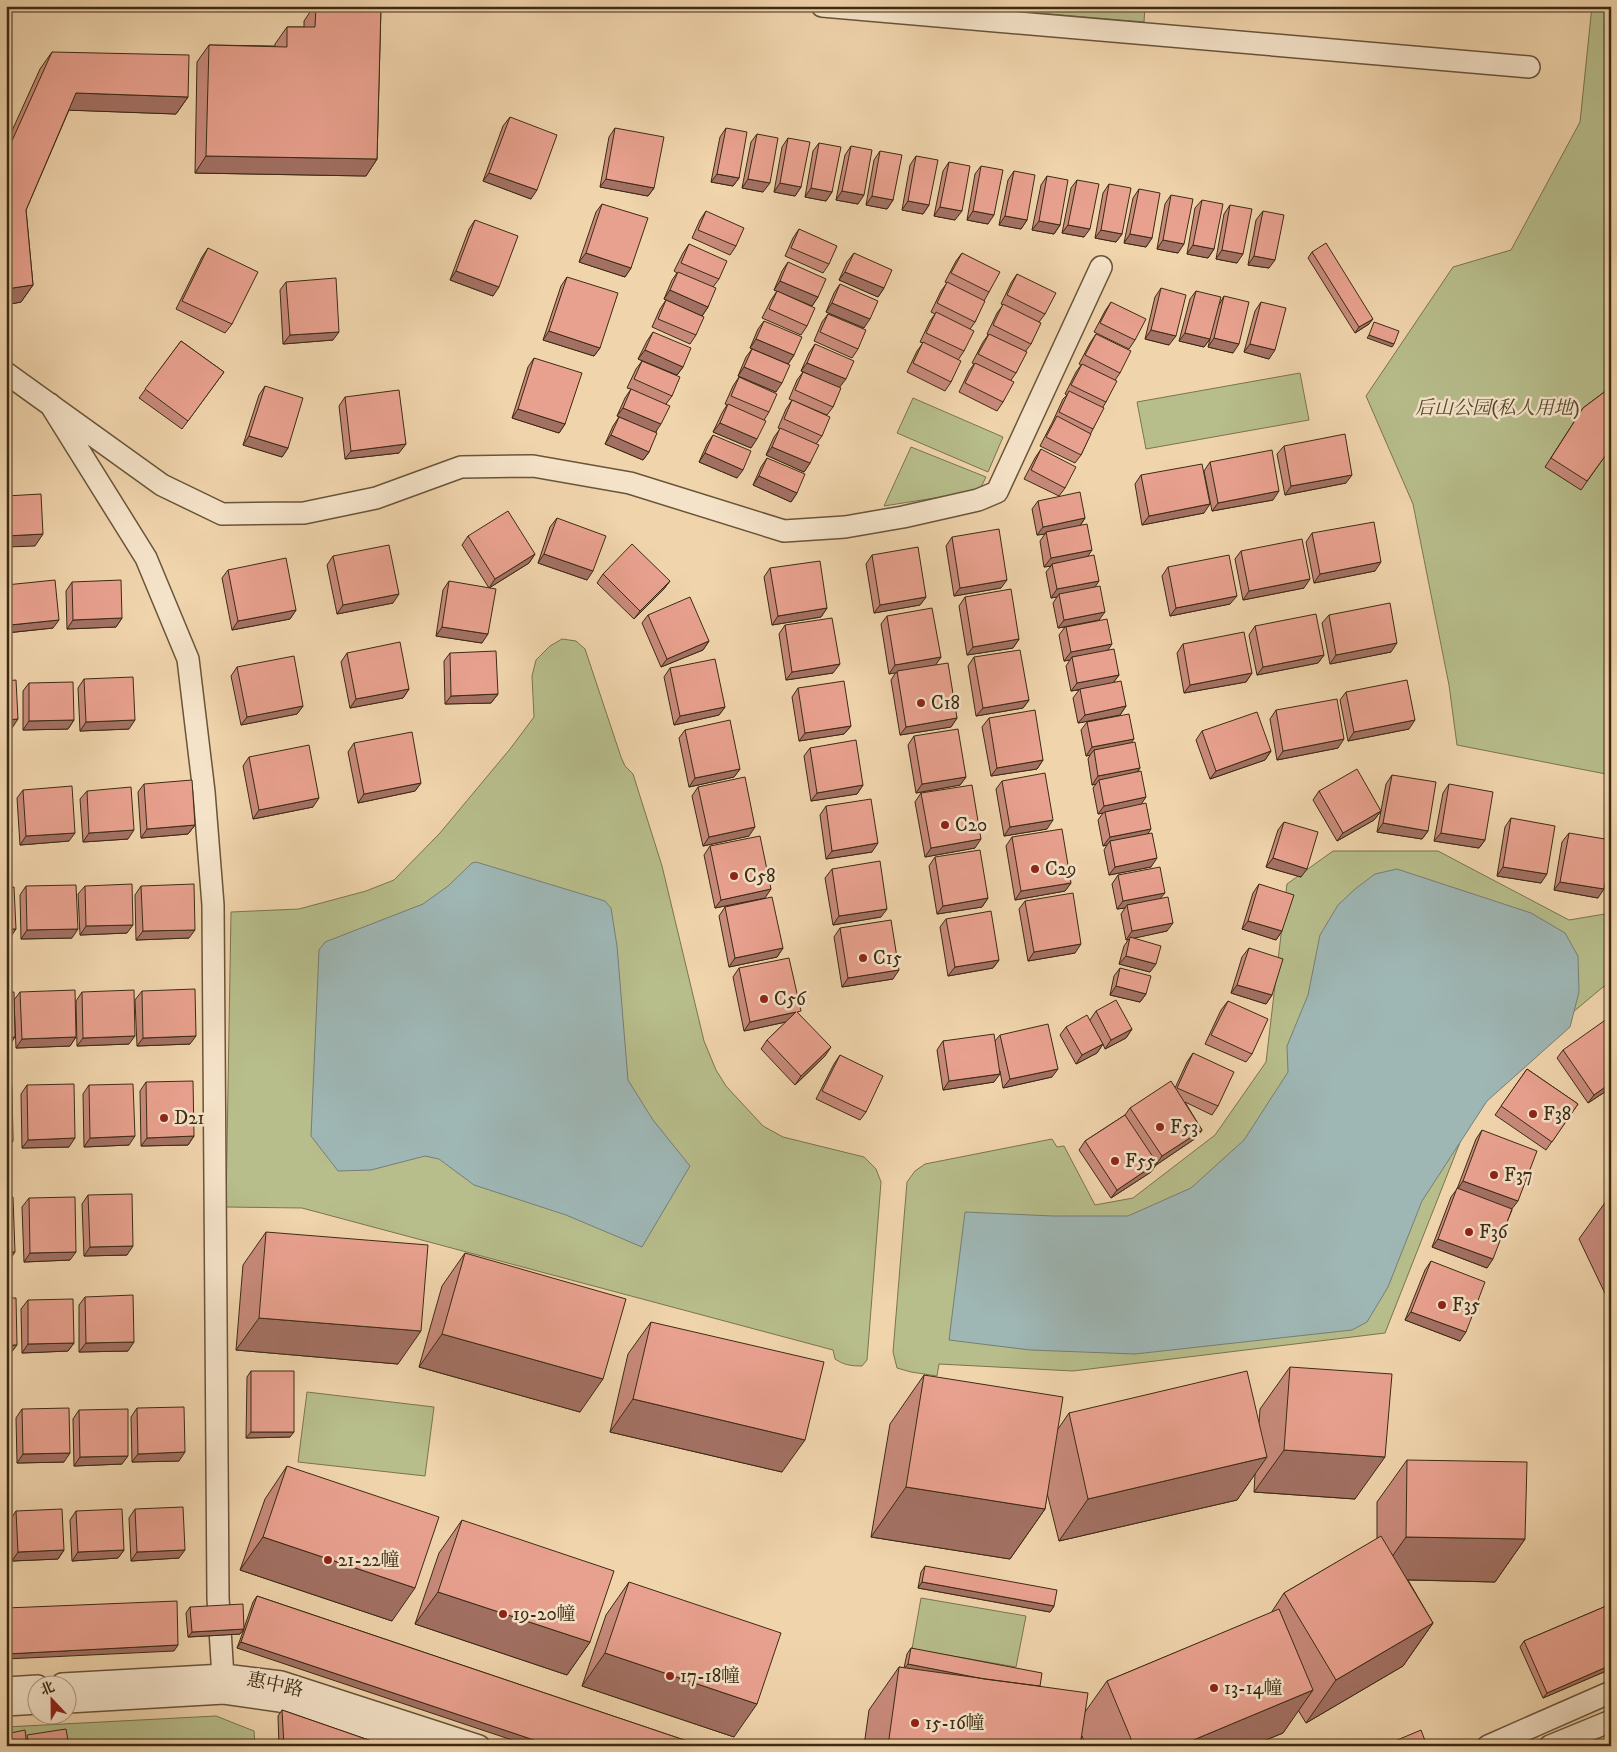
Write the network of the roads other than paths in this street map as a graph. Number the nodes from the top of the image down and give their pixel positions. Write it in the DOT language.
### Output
graph roads {
  1 [pos="822,6"];
  2 [pos="1529,67"];
  3 [pos="1101,267"];
  4 [pos="6,373"];
  5 [pos="50,404"];
  6 [pos="78,1684"];
  7 [pos="224,1684"];
  8 [pos="28,1687"];
  9 [pos="6,1688"];
  10 [pos="1611,1692"];
  11 [pos="78,1701"];
  12 [pos="28,1704"];
  13 [pos="6,1705"];
  14 [pos="1611,1721"];
  15 [pos="421,1746"];
  16 [pos="479,1746"];
  17 [pos="1488,1746"];
  18 [pos="1550,1746"];
  1 -- 2 [label="street"];
  3 -- 5 [label="street"];
  4 -- 5 [label="street"];
  5 -- 7 [label="street"];
  6 -- 7 [label="street, 惠中路"];
  7 -- 11 [label="street, 惠中路"];
  7 -- 15 [label="street, 惠中路"];
  7 -- 16 [label="street, 惠中路"];
  8 -- 9 [label="street"];
  10 -- 17 [label="street"];
  12 -- 13 [label="street"];
  14 -- 18 [label="street"];
}
